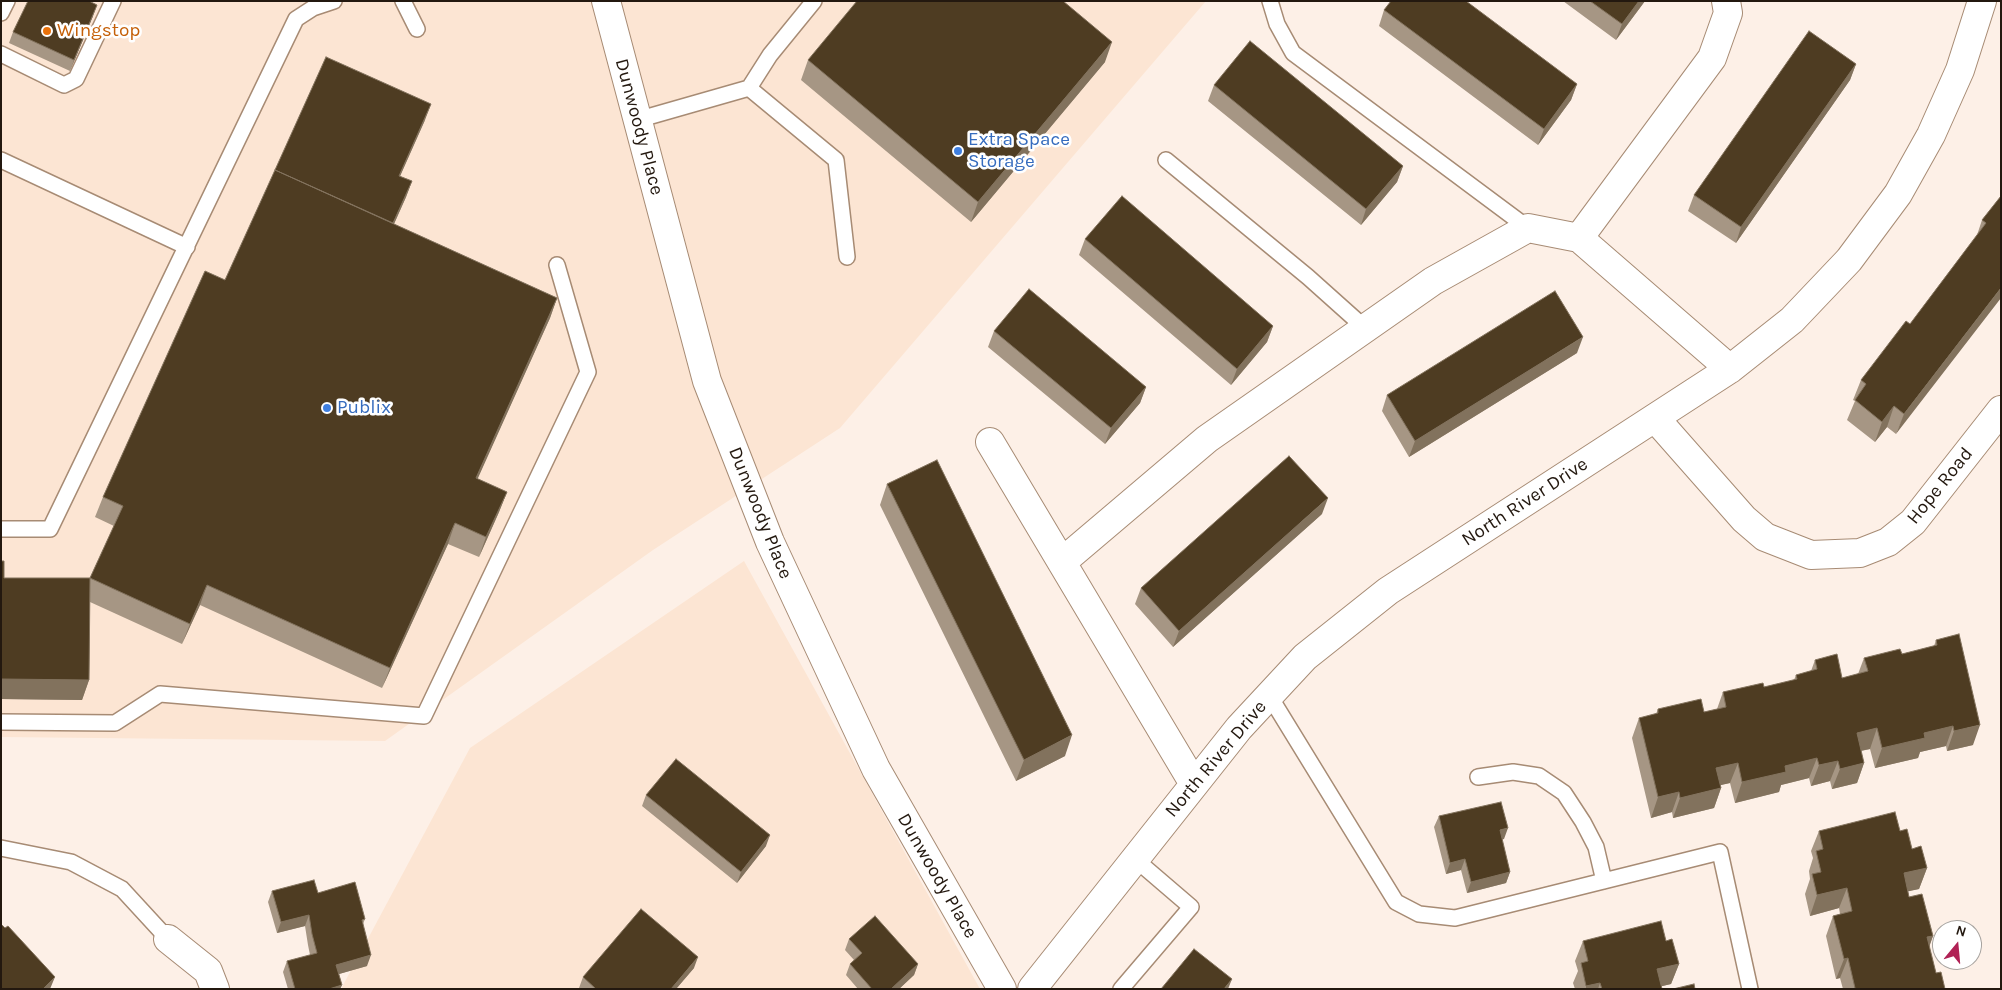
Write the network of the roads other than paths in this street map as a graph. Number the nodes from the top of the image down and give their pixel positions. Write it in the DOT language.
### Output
graph roads {
  1 [pos="7,1"];
  2 [pos="113,1"];
  3 [pos="334,1"];
  4 [pos="403,1"];
  5 [pos="606,1"];
  6 [pos="814,1"];
  7 [pos="1270,1"];
  8 [pos="1726,1"];
  9 [pos="1982,1"];
  10 [pos="1,12"];
  11 [pos="417,29"];
  12 [pos="1,54"];
  13 [pos="749,88"];
  14 [pos="638,120"];
  15 [pos="1,160"];
  16 [pos="1166,160"];
  17 [pos="1528,228"];
  18 [pos="1579,238"];
  19 [pos="186,247"];
  20 [pos="847,257"];
  21 [pos="557,265"];
  22 [pos="1365,328"];
  23 [pos="1730,369"];
  24 [pos="2001,410"];
  25 [pos="1655,418"];
  26 [pos="990,442"];
  27 [pos="1,528"];
  28 [pos="1062,562"];
  29 [pos="1269,695"];
  30 [pos="1,722"];
  31 [pos="1478,777"];
  32 [pos="1194,784"];
  33 [pos="1,848"];
  34 [pos="1135,859"];
  35 [pos="1604,881"];
  36 [pos="168,939"];
  37 [pos="215,989"];
  38 [pos="1002,989"];
  39 [pos="1032,989"];
  40 [pos="1122,989"];
  41 [pos="1750,989"];
  1 -- 10 [label="lane"];
  2 -- 12 [label="lane"];
  3 -- 19 [label="lane"];
  4 -- 11 [label="lane"];
  5 -- 14 [label="street, Dunwoody Place"];
  6 -- 13 [label="lane"];
  7 -- 17 [label="lane"];
  8 -- 18 [label="street"];
  9 -- 23 [label="street, North River Drive"];
  13 -- 14 [label="lane"];
  13 -- 20 [label="lane"];
  14 -- 38 [label="street, Dunwoody Place"];
  15 -- 19 [label="lane"];
  16 -- 22 [label="lane"];
  17 -- 18 [label="street"];
  17 -- 22 [label="street"];
  18 -- 23 [label="street"];
  19 -- 27 [label="lane"];
  21 -- 30 [label="lane"];
  22 -- 28 [label="street"];
  23 -- 25 [label="street, North River Drive"];
  24 -- 25 [label="street, Hope Road"];
  25 -- 29 [label="street, North River Drive"];
  26 -- 28 [label="street"];
  28 -- 32 [label="street"];
  29 -- 32 [label="street, North River Drive"];
  29 -- 35 [label="lane"];
  31 -- 35 [label="lane"];
  32 -- 34 [label="street, North River Drive"];
  33 -- 36 [label="lane"];
  34 -- 39 [label="street, North River Drive"];
  34 -- 40 [label="lane"];
  35 -- 41 [label="lane"];
  36 -- 37 [label="street"];
}
